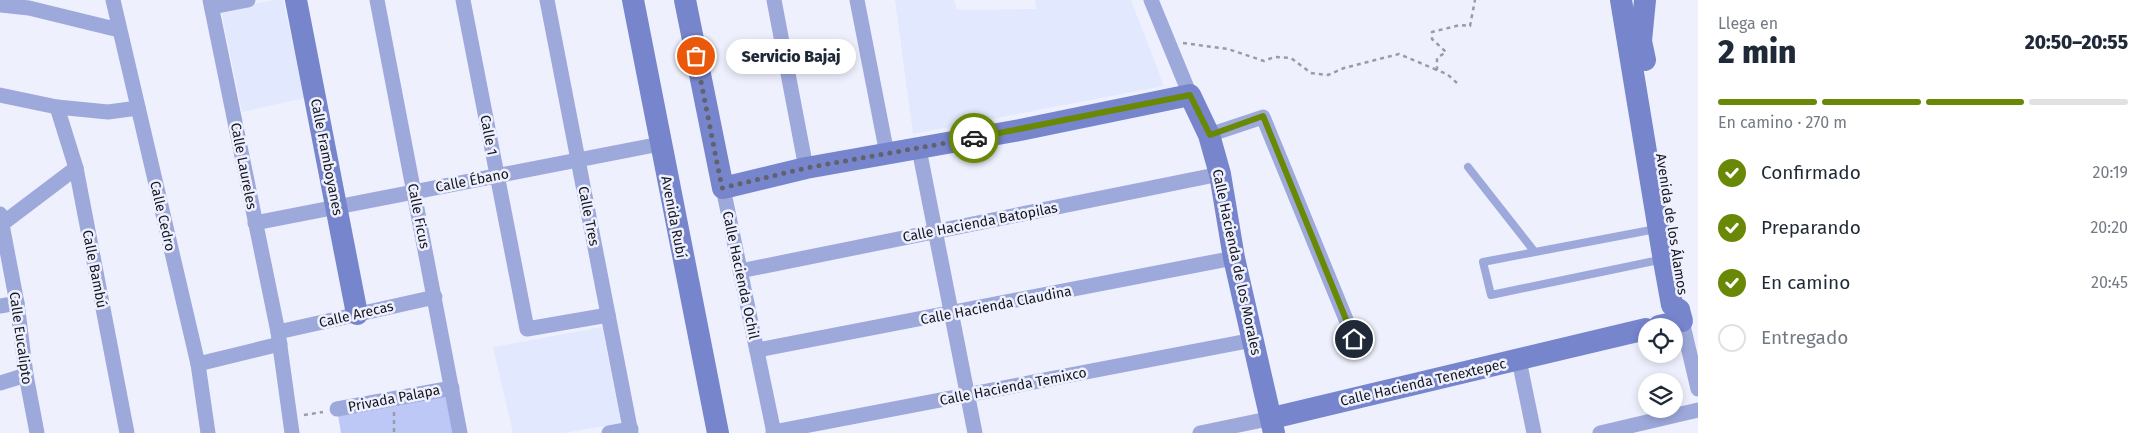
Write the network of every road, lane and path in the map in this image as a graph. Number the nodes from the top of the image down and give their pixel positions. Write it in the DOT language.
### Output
graph roads {
  1 [pos="113,0"];
  2 [pos="248,0"];
  3 [pos="296,0"];
  4 [pos="377,0"];
  5 [pos="463,0"];
  6 [pos="547,0"];
  7 [pos="633,0"];
  8 [pos="685,0"];
  9 [pos="774,0"];
  10 [pos="857,0"];
  11 [pos="1150,0"];
  12 [pos="1476,0"];
  13 [pos="1622,0"];
  14 [pos="1645,0"];
  15 [pos="0,4"];
  16 [pos="28,4"];
  17 [pos="211,4"];
  18 [pos="120,30"];
  19 [pos="1167,41"];
  20 [pos="1437,70"];
  21 [pos="1457,83"];
  22 [pos="0,95"];
  23 [pos="1190,95"];
  24 [pos="57,107"];
  25 [pos="138,108"];
  26 [pos="1210,135"];
  27 [pos="660,144"];
  28 [pos="919,148"];
  29 [pos="886,154"];
  30 [pos="578,160"];
  31 [pos="1468,167"];
  32 [pos="76,168"];
  33 [pos="806,168"];
  34 [pos="1220,174"];
  35 [pos="497,175"];
  36 [pos="722,188"];
  37 [pos="414,191"];
  38 [pos="337,206"];
  39 [pos="1,219"];
  40 [pos="255,223"];
  41 [pos="1658,228"];
  42 [pos="935,230"];
  43 [pos="1534,251"];
  44 [pos="1234,258"];
  45 [pos="1671,258"];
  46 [pos="740,270"];
  47 [pos="434,297"];
  48 [pos="17,303"];
  49 [pos="0,306"];
  50 [pos="357,314"];
  51 [pos="952,314"];
  52 [pos="608,315"];
  53 [pos="1681,316"];
  54 [pos="1677,318"];
  55 [pos="1638,331"];
  56 [pos="279,338"];
  57 [pos="1354,339"];
  58 [pos="1253,340"];
  59 [pos="757,350"];
  60 [pos="1519,360"];
  61 [pos="198,364"];
  62 [pos="26,375"];
  63 [pos="0,383"];
  64 [pos="452,388"];
  65 [pos="1698,389"];
  66 [pos="968,395"];
  67 [pos="395,398"];
  68 [pos="337,409"];
  69 [pos="1698,410"];
  70 [pos="1273,425"];
  71 [pos="291,426"];
  72 [pos="631,431"];
  73 [pos="773,432"];
  74 [pos="37,433"];
  75 [pos="127,433"];
  76 [pos="208,433"];
  77 [pos="394,433"];
  78 [pos="460,433"];
  79 [pos="609,433"];
  80 [pos="718,433"];
  81 [pos="975,433"];
  82 [pos="1200,433"];
  83 [pos="1534,433"];
  84 [pos="1600,433"];
  1 -- 18 [label="street, Calle Cedro"];
  2 -- 17 [label="street"];
  3 -- 38 [label="street, Calle Framboyanes"];
  4 -- 37 [label="street, Calle Ficus"];
  5 -- 35 [label="street, Calle 1"];
  6 -- 30 [label="street, Calle Tres"];
  7 -- 27 [label="street, Avenida Rubí"];
  8 -- 36 [label="street, Calle Hacienda Ochil"];
  9 -- 33 [label="street"];
  10 -- 29 [label="street"];
  11 -- 19 [label="street"];
  12 -- 20 [label="path"];
  13 -- 41 [label="street, Avenida de los Álamos"];
  14 -- 45 [label="street, Avenida de los Álamos"];
  15 -- 16 [label="street"];
  16 -- 18 [label="street"];
  17 -- 40 [label="street, Calle Laureles"];
  18 -- 25 [label="street, Calle Cedro"];
  19 -- 20 [label="path"];
  19 -- 23 [label="street"];
  20 -- 21 [label="path"];
  22 -- 24 [label="street"];
  23 -- 26 [label="street, Calle Hacienda de los Morales"];
  23 -- 28 [label="street"];
  24 -- 25 [label="street"];
  24 -- 32 [label="street, Calle Bambú"];
  25 -- 61 [label="street, Calle Cedro"];
  26 -- 34 [label="street, Calle Hacienda de los Morales"];
  26 -- 57 [label="street"];
  27 -- 30 [label="street, Calle Ébano"];
  27 -- 80 [label="street, Avenida Rubí"];
  28 -- 29 [label="street"];
  28 -- 42 [label="street"];
  29 -- 33 [label="street"];
  30 -- 35 [label="street, Calle Ébano"];
  30 -- 52 [label="street, Calle Tres"];
  31 -- 43 [label="lane"];
  32 -- 39 [label="street"];
  32 -- 75 [label="street, Calle Bambú"];
  33 -- 36 [label="street"];
  34 -- 42 [label="street, Calle Hacienda Batopilas"];
  34 -- 44 [label="street, Calle Hacienda de los Morales"];
  35 -- 37 [label="street, Calle Ébano"];
  35 -- 52 [label="street, Calle 1"];
  36 -- 46 [label="street, Calle Hacienda Ochil"];
  37 -- 38 [label="street, Calle Ébano"];
  37 -- 47 [label="street, Calle Ficus"];
  38 -- 40 [label="street, Calle Ébano"];
  38 -- 50 [label="street, Calle Framboyanes"];
  39 -- 48 [label="street, Calle Eucalipto"];
  40 -- 56 [label="street, Calle Laureles"];
  41 -- 43 [label="lane"];
  41 -- 45 [label="street, Avenida de los Álamos"];
  42 -- 46 [label="street, Calle Hacienda Batopilas"];
  42 -- 51 [label="street"];
  43 -- 45 [label="lane"];
  44 -- 51 [label="street, Calle Hacienda Claudina"];
  44 -- 58 [label="street, Calle Hacienda de los Morales"];
  45 -- 53 [label="street, Avenida de los Álamos"];
  46 -- 59 [label="street, Calle Hacienda Ochil"];
  47 -- 50 [label="street, Calle Arecas"];
  47 -- 64 [label="street, Calle Ficus"];
  48 -- 49 [label="street"];
  48 -- 62 [label="street, Calle Eucalipto"];
  50 -- 56 [label="street, Calle Arecas"];
  51 -- 59 [label="street, Calle Hacienda Claudina"];
  51 -- 66 [label="street"];
  52 -- 72 [label="street, Calle Tres"];
  53 -- 54 [label="street"];
  53 -- 65 [label="street"];
  55 -- 60 [label="street, Calle Hacienda Tenextepec"];
  56 -- 61 [label="street, Calle Arecas"];
  56 -- 71 [label="street, Calle Laureles"];
  58 -- 66 [label="street, Calle Hacienda Temixco"];
  58 -- 70 [label="street, Calle Hacienda de los Morales"];
  59 -- 73 [label="street, Calle Hacienda Ochil"];
  60 -- 70 [label="street, Calle Hacienda Tenextepec"];
  60 -- 83 [label="street"];
  61 -- 76 [label="street, Calle Cedro"];
  62 -- 63 [label="street"];
  62 -- 74 [label="street, Calle Eucalipto"];
  64 -- 67 [label="street, Privada Palapa"];
  64 -- 78 [label="street, Calle Ficus"];
  66 -- 73 [label="street, Calle Hacienda Temixco"];
  66 -- 81 [label="street"];
  67 -- 68 [label="street, Privada Palapa"];
  67 -- 77 [label="path"];
  68 -- 71 [label="path"];
  69 -- 84 [label="street"];
  70 -- 82 [label="street, Calle Hacienda Tenextepec"];
  72 -- 79 [label="street"];
}
